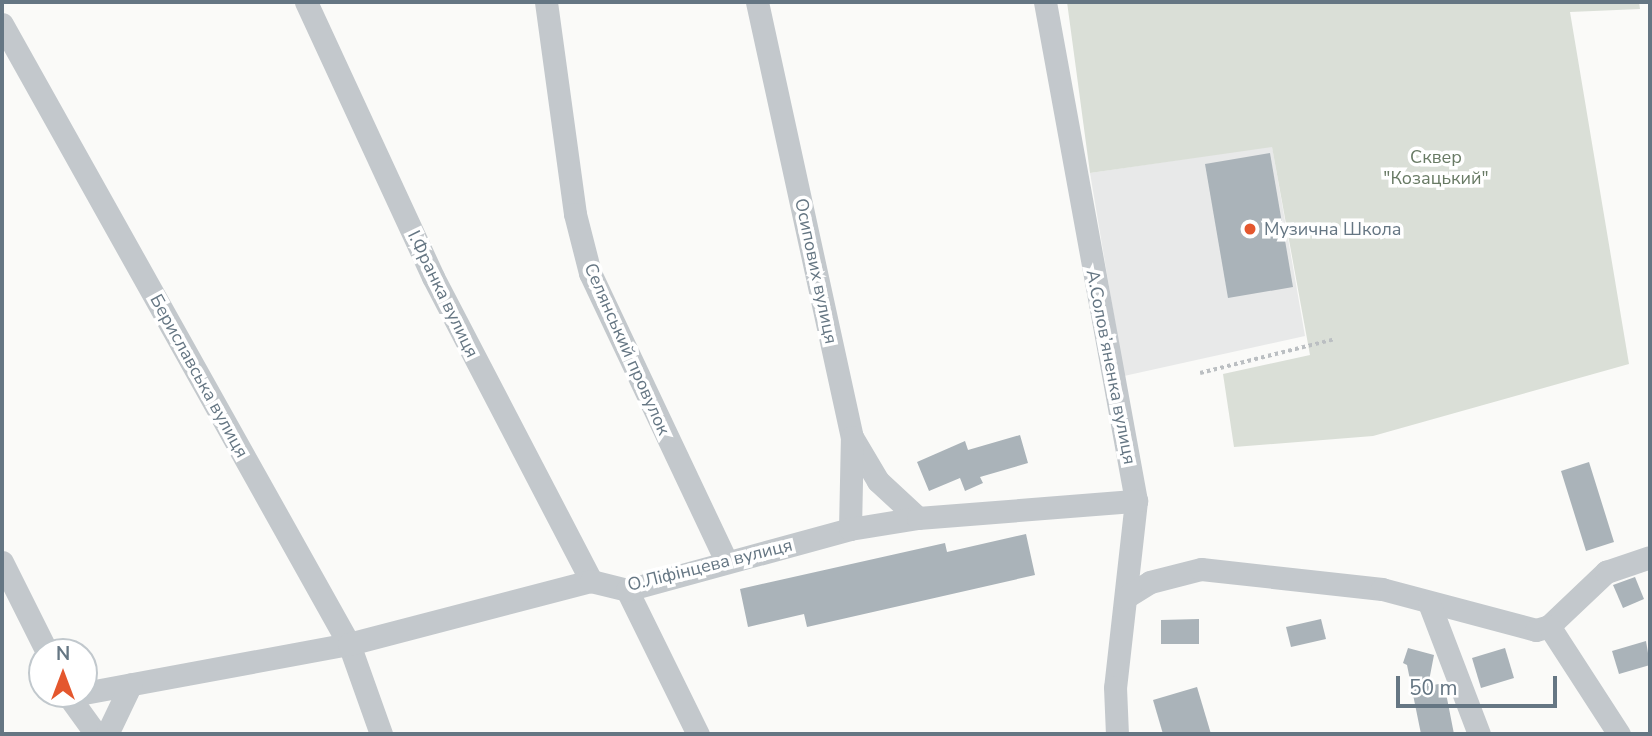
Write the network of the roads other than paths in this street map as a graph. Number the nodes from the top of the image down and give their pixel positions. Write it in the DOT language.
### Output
graph roads {
  1 [pos="306,2"];
  2 [pos="546,2"];
  3 [pos="757,2"];
  4 [pos="1045,2"];
  5 [pos="2,24"];
  6 [pos="852,437"];
  7 [pos="1136,501"];
  8 [pos="918,518"];
  9 [pos="850,529"];
  10 [pos="1650,557"];
  11 [pos="726,561"];
  12 [pos="2,562"];
  13 [pos="591,581"];
  14 [pos="627,590"];
  15 [pos="1126,597"];
  16 [pos="1429,603"];
  17 [pos="1549,626"];
  18 [pos="40,638"];
  19 [pos="349,644"];
  20 [pos="131,684"];
  21 [pos="98,690"];
  22 [pos="82,708"];
  23 [pos="96,734"];
  24 [pos="107,734"];
  25 [pos="381,734"];
  26 [pos="698,734"];
  27 [pos="1118,734"];
  28 [pos="1479,734"];
  29 [pos="1619,734"];
  1 -- 13 [label="street, І.Франка вулиця"];
  2 -- 11 [label="street, Селянський провулок"];
  3 -- 6 [label="street, Осипових вулиця"];
  4 -- 7 [label="street, А.Солов’яненка вулиця"];
  5 -- 19 [label="street, Бериславська вулиця"];
  6 -- 8 [label="street, Осипових вулиця"];
  6 -- 9 [label="street"];
  7 -- 8 [label="street, О.Ліфінцева вулиця"];
  7 -- 15 [label="street, А.Солов’яненка вулиця"];
  8 -- 9 [label="street, О.Ліфінцева вулиця"];
  9 -- 11 [label="street, О.Ліфінцева вулиця"];
  10 -- 17 [label="street"];
  11 -- 14 [label="street, О.Ліфінцева вулиця"];
  12 -- 18 [label="street"];
  13 -- 14 [label="street, О.Ліфінцева вулиця"];
  13 -- 19 [label="street, О.Ліфінцева вулиця"];
  14 -- 26 [label="street"];
  15 -- 16 [label="street"];
  15 -- 27 [label="street, А.Солов’яненка вулиця"];
  16 -- 17 [label="street"];
  16 -- 28 [label="street"];
  17 -- 29 [label="street"];
  19 -- 20 [label="street, О.Ліфінцева вулиця"];
  19 -- 25 [label="street, Бериславська вулиця"];
  20 -- 21 [label="street, О.Ліфінцева вулиця"];
  20 -- 24 [label="street"];
  22 -- 23 [label="street"];
}
